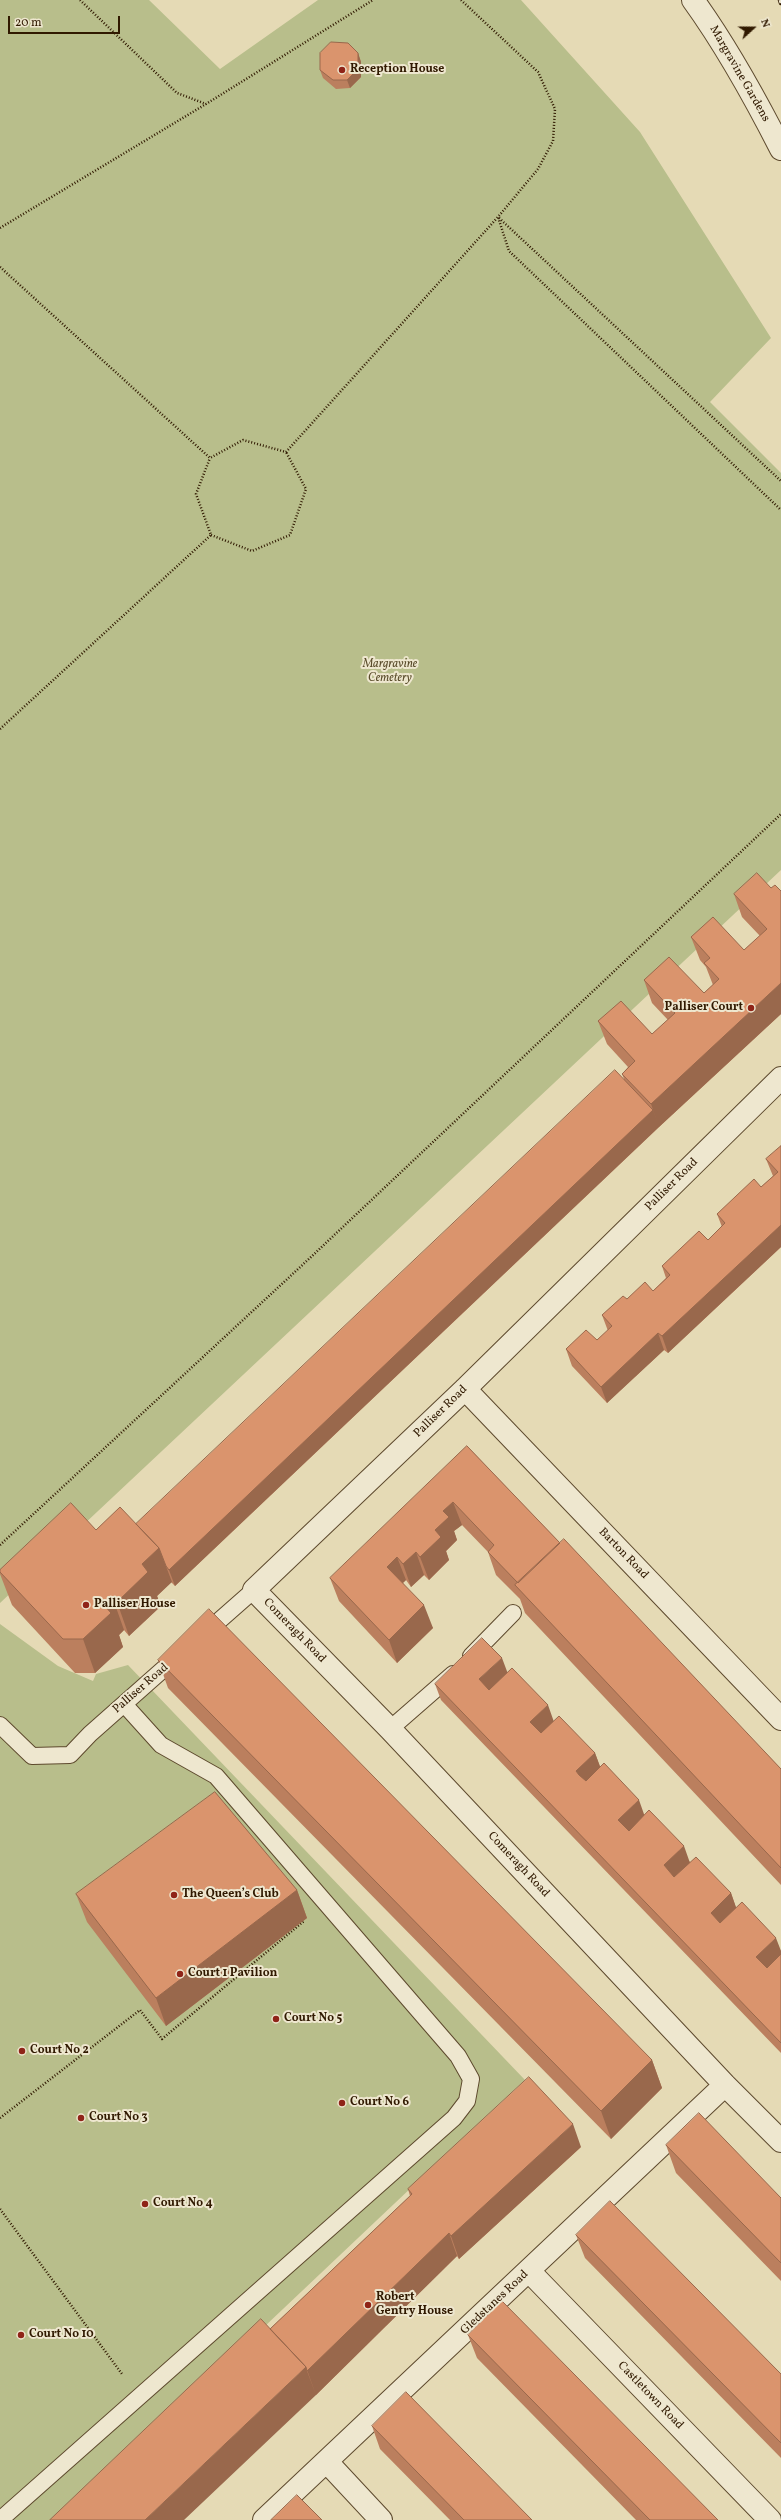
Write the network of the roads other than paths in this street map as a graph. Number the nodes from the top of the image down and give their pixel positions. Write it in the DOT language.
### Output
graph roads {
  1 [pos="694,0"];
  2 [pos="781,149"];
  3 [pos="781,1078"];
  4 [pos="465,1389"];
  5 [pos="254,1590"];
  6 [pos="513,1613"];
  7 [pos="124,1704"];
  8 [pos="781,1719"];
  9 [pos="0,1725"];
  10 [pos="390,1729"];
  11 [pos="725,2085"];
  12 [pos="781,2141"];
  13 [pos="529,2271"];
  14 [pos="327,2462"];
  15 [pos="0,2520"];
  16 [pos="264,2520"];
  17 [pos="381,2520"];
  18 [pos="770,2520"];
  1 -- 2 [label="street, Margravine Gardens"];
  3 -- 4 [label="street, Palliser Road"];
  4 -- 5 [label="street, Palliser Road"];
  4 -- 8 [label="street, Barton Road"];
  5 -- 7 [label="lane, Palliser Road"];
  5 -- 10 [label="street, Comeragh Road"];
  6 -- 10 [label="lane"];
  7 -- 9 [label="lane, Palliser Road"];
  7 -- 15 [label="lane"];
  10 -- 11 [label="street, Comeragh Road"];
  11 -- 12 [label="street, Comeragh Road"];
  11 -- 13 [label="street, Gledstanes Road"];
  13 -- 14 [label="street, Gledstanes Road"];
  13 -- 18 [label="street, Castletown Road"];
  14 -- 16 [label="street, Gledstanes Road"];
  14 -- 17 [label="street"];
}
